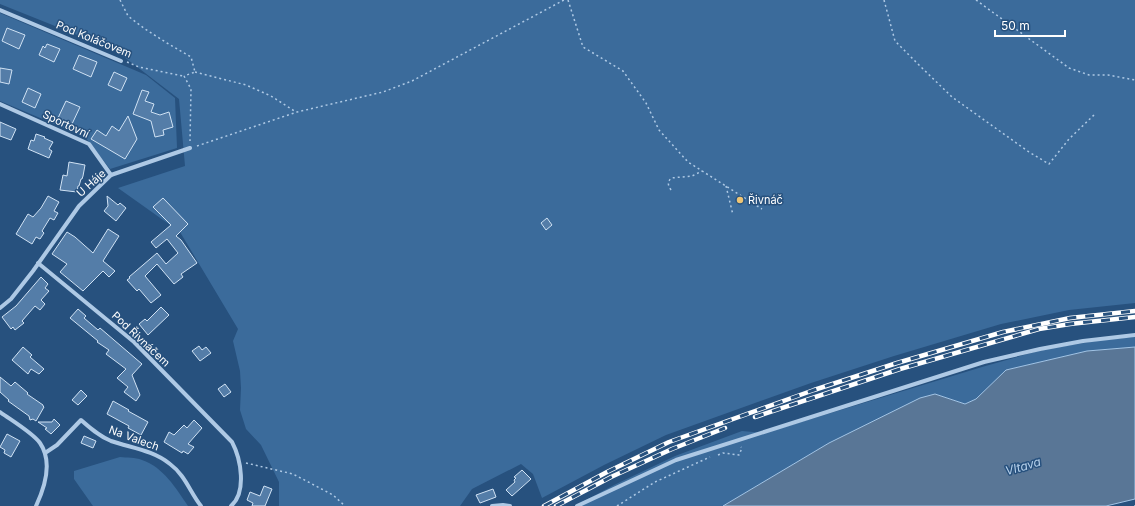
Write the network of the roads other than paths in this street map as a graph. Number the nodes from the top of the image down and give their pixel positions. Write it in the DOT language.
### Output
graph roads {
  1 [pos="0,10"];
  2 [pos="121,60"];
  3 [pos="0,104"];
  4 [pos="190,148"];
  5 [pos="111,175"];
  6 [pos="38,263"];
  7 [pos="0,308"];
  8 [pos="1135,335"];
  9 [pos="0,412"];
  10 [pos="45,453"];
  11 [pos="36,506"];
  12 [pos="201,506"];
  13 [pos="231,506"];
  14 [pos="492,506"];
  15 [pos="510,506"];
  16 [pos="577,506"];
  1 -- 2 [label="street, Pod Koláčovem"];
  3 -- 5 [label="street, Sportovní"];
  4 -- 5 [label="street, U Háje"];
  5 -- 6 [label="street, U Háje"];
  6 -- 7 [label="street, U Háje"];
  6 -- 13 [label="street, Pod Řivnáčem"];
  8 -- 16 [label="street"];
  9 -- 10 [label="street"];
  10 -- 11 [label="street"];
  10 -- 12 [label="street, Na Valech"];
  14 -- 15 [label="street"];
}
